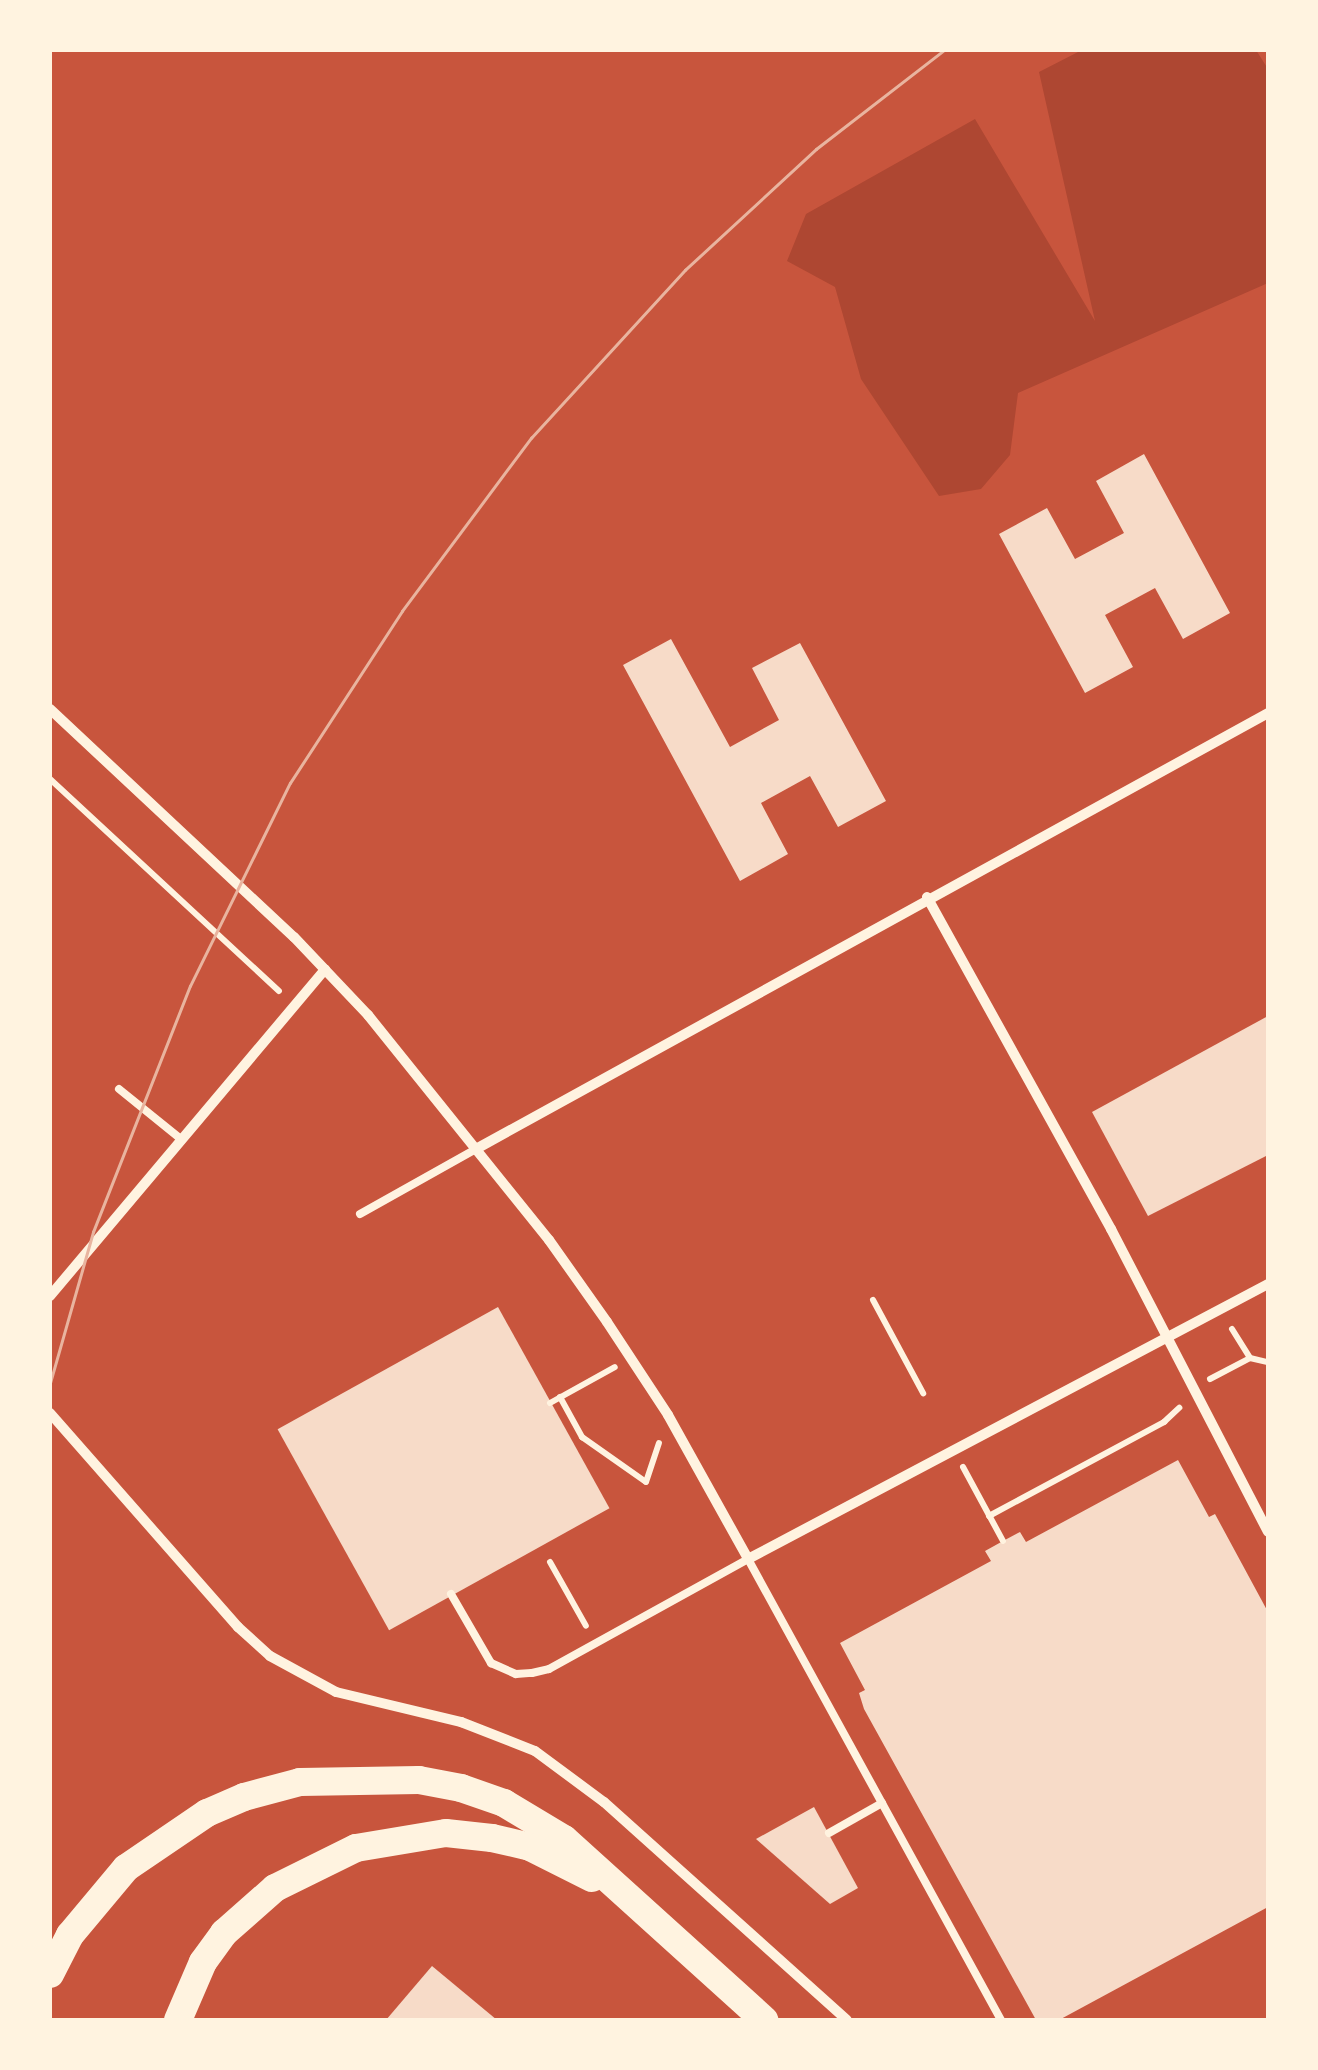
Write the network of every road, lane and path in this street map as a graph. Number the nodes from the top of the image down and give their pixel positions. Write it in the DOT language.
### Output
graph roads {
  1 [pos="50,710"];
  2 [pos="1268,713"];
  3 [pos="50,778"];
  4 [pos="928,897"];
  5 [pos="325,970"];
  6 [pos="295,1006"];
  7 [pos="120,1089"];
  8 [pos="182,1140"];
  9 [pos="476,1148"];
  10 [pos="360,1214"];
  11 [pos="1268,1284"];
  12 [pos="50,1296"];
  13 [pos="872,1300"];
  14 [pos="1220,1311"];
  15 [pos="1167,1340"];
  16 [pos="1250,1358"];
  17 [pos="632,1359"];
  18 [pos="1268,1362"];
  19 [pos="1195,1393"];
  20 [pos="923,1394"];
  21 [pos="560,1397"];
  22 [pos="550,1402"];
  23 [pos="50,1413"];
  24 [pos="668,1415"];
  25 [pos="962,1466"];
  26 [pos="989,1516"];
  27 [pos="1268,1532"];
  28 [pos="1002,1541"];
  29 [pos="748,1559"];
  30 [pos="550,1562"];
  31 [pos="451,1594"];
  32 [pos="596,1644"];
  33 [pos="882,1803"];
  34 [pos="828,1833"];
  35 [pos="641,1906"];
  36 [pos="50,1974"];
  37 [pos="178,2020"];
  38 [pos="764,2020"];
  39 [pos="847,2020"];
  40 [pos="1001,2020"];
  1 -- 5 [label="street"];
  2 -- 4 [label="street"];
  3 -- 6 [label="path"];
  4 -- 9 [label="street"];
  4 -- 15 [label="street"];
  5 -- 6 [label="street"];
  5 -- 9 [label="street"];
  6 -- 8 [label="street"];
  7 -- 8 [label="lane"];
  8 -- 12 [label="street"];
  9 -- 10 [label="lane"];
  9 -- 17 [label="street"];
  11 -- 14 [label="street"];
  13 -- 20 [label="path"];
  14 -- 15 [label="street"];
  14 -- 16 [label="path"];
  15 -- 19 [label="street"];
  15 -- 29 [label="street"];
  16 -- 18 [label="path"];
  16 -- 19 [label="path"];
  17 -- 21 [label="path"];
  17 -- 24 [label="street"];
  19 -- 26 [label="path"];
  19 -- 27 [label="street"];
  21 -- 22 [label="path"];
  21 -- 24 [label="path"];
  23 -- 39 [label="street"];
  24 -- 29 [label="street"];
  25 -- 26 [label="path"];
  26 -- 28 [label="path"];
  29 -- 32 [label="lane"];
  29 -- 33 [label="lane"];
  30 -- 32 [label="path"];
  31 -- 32 [label="lane"];
  33 -- 34 [label="lane"];
  33 -- 40 [label="lane"];
  35 -- 36 [label="highway"];
  35 -- 37 [label="highway"];
  35 -- 38 [label="highway"];
}
